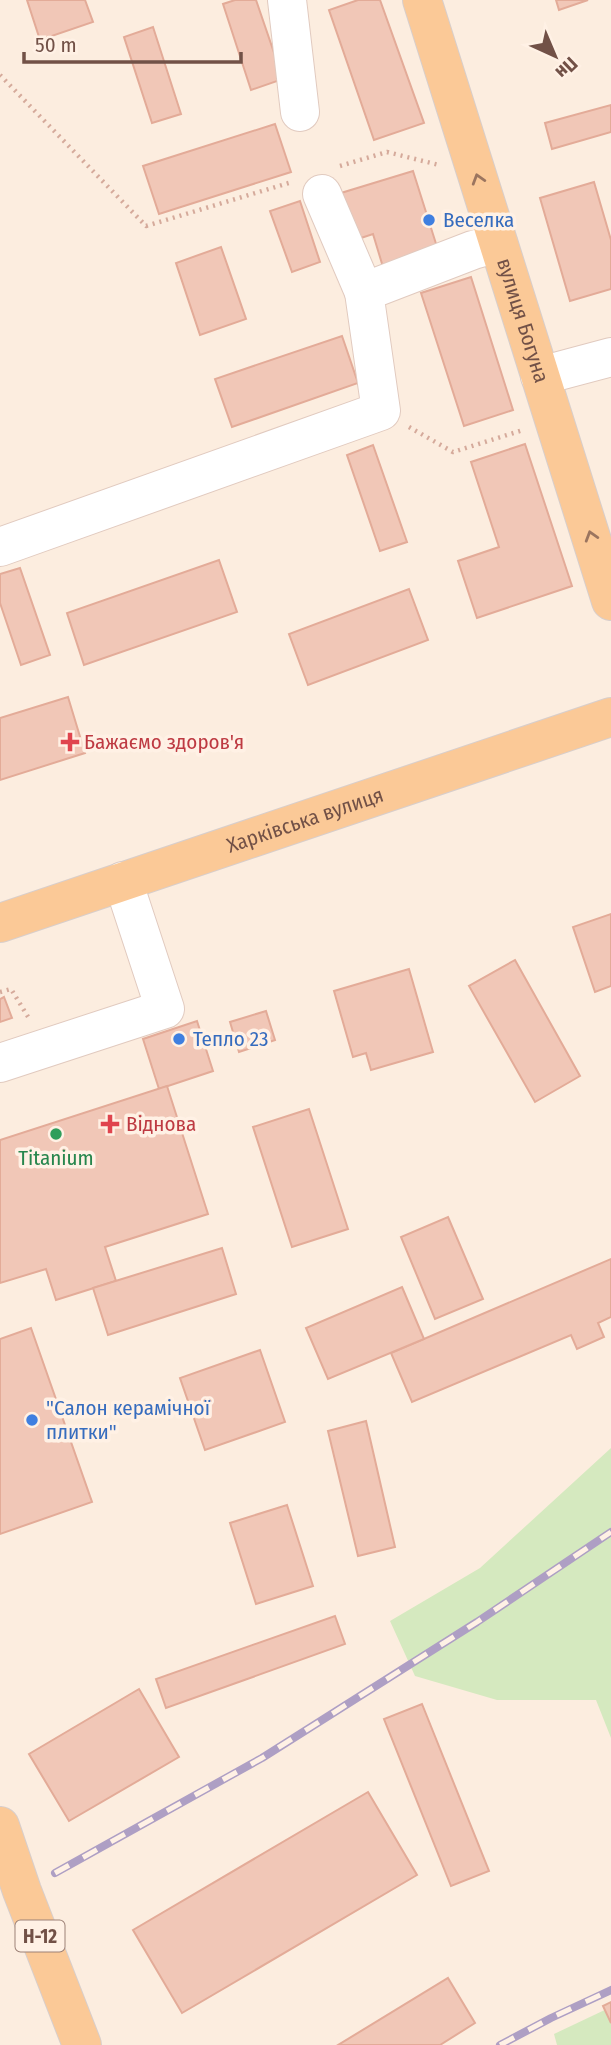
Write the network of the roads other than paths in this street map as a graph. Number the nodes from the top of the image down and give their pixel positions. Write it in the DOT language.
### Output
graph roads {
  1 [pos="286,0"];
  2 [pos="422,0"];
  3 [pos="300,112"];
  4 [pos="320,180"];
  5 [pos="498,243"];
  6 [pos="364,292"];
  7 [pos="611,357"];
  8 [pos="540,376"];
  9 [pos="0,547"];
  10 [pos="611,601"];
  11 [pos="611,717"];
  12 [pos="123,881"];
  13 [pos="0,923"];
  14 [pos="0,1063"];
  15 [pos="0,1826"];
  16 [pos="11,1895"];
  17 [pos="82,2045"];
  1 -- 3 [label="lane"];
  5 -- 2 [label="main road, вулиця Богуна, one-way"];
  4 -- 6 [label="lane"];
  5 -- 6 [label="lane"];
  5 -- 8 [label="main road, вулиця Богуна"];
  6 -- 9 [label="lane"];
  7 -- 8 [label="lane"];
  10 -- 8 [label="main road, вулиця Богуна, one-way"];
  11 -- 12 [label="main road, Харківська вулиця"];
  12 -- 13 [label="main road, Харківська вулиця"];
  12 -- 14 [label="lane"];
  15 -- 16 [label="main road, Н-12"];
  16 -- 17 [label="main road, Н-12"];
}
